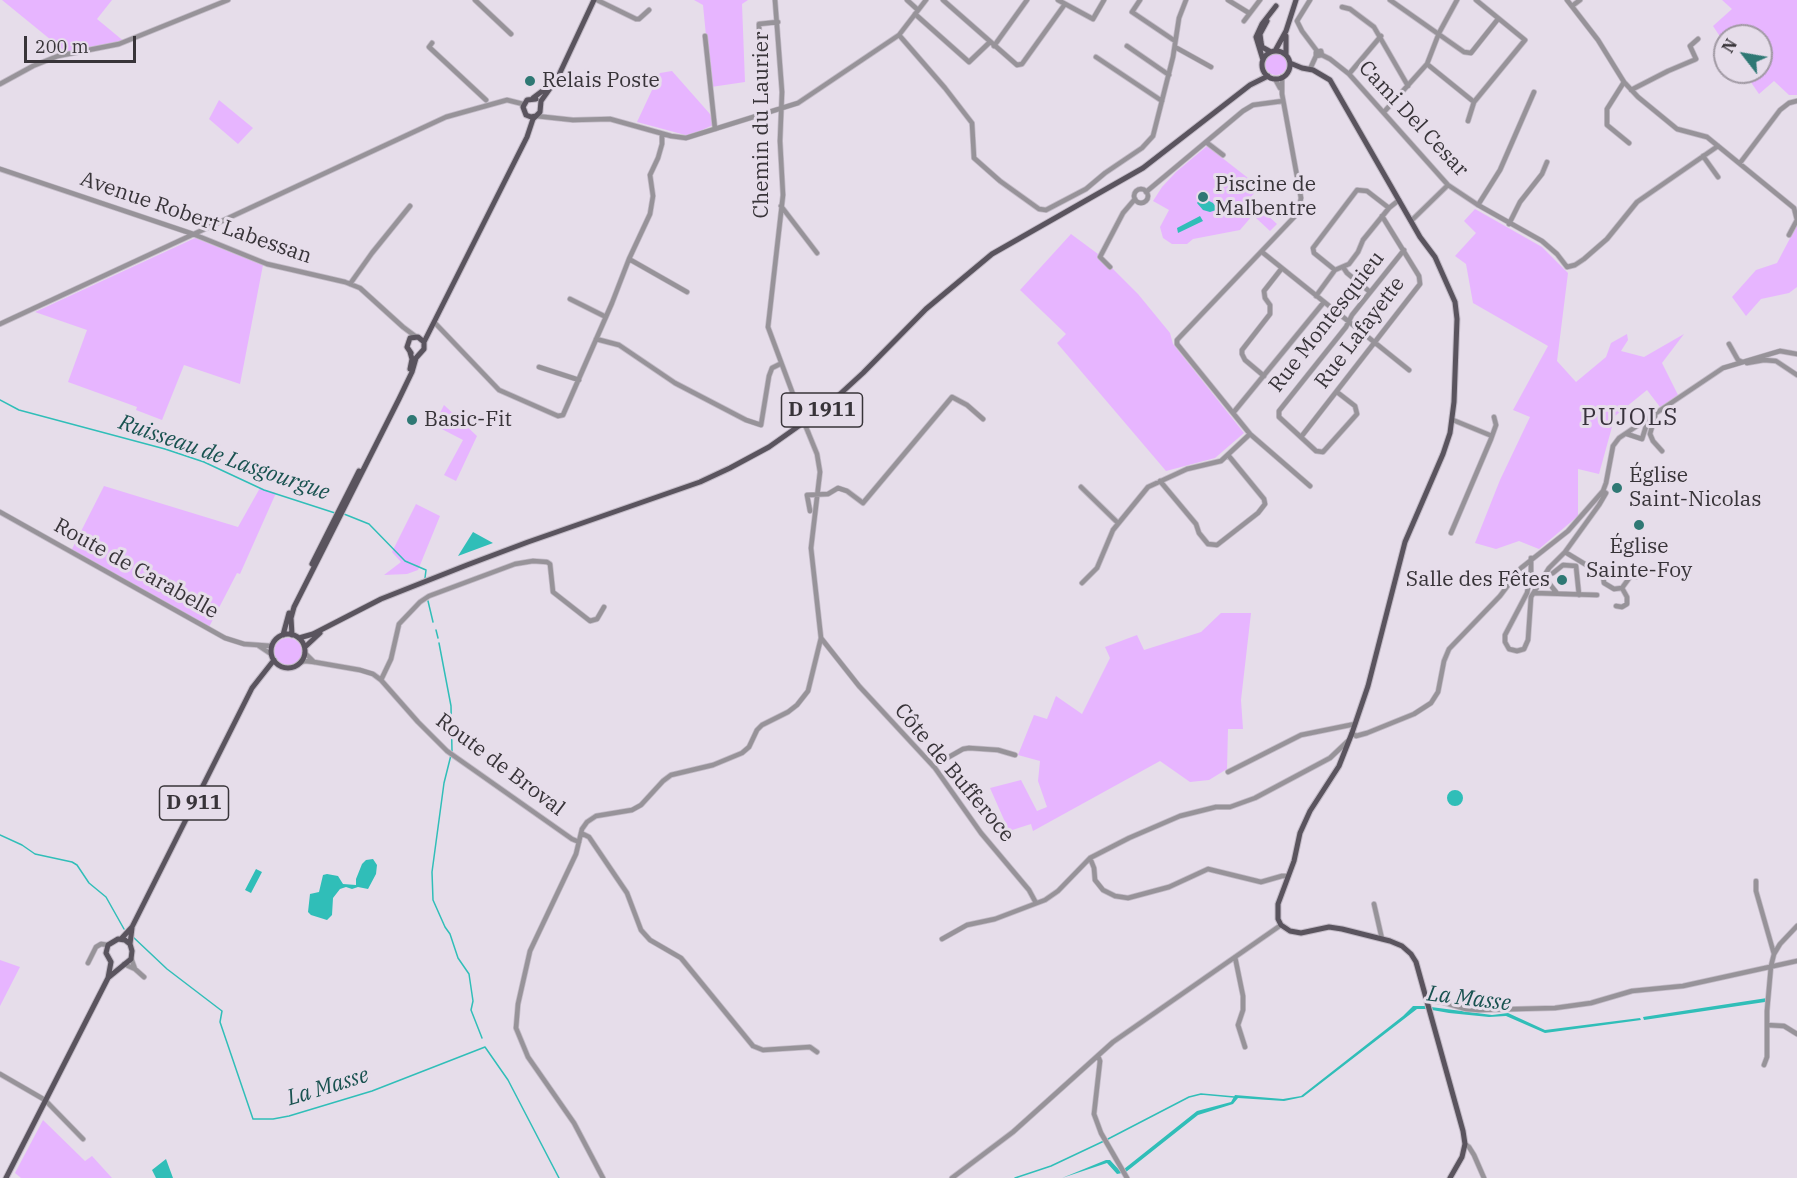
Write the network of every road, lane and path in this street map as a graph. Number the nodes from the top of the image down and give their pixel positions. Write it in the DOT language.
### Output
graph roads {
  1 [pos="228,0"];
  2 [pos="475,0"];
  3 [pos="595,0"];
  4 [pos="775,0"];
  5 [pos="907,0"];
  6 [pos="926,0"];
  7 [pos="943,0"];
  8 [pos="1027,0"];
  9 [pos="1058,0"];
  10 [pos="1104,0"];
  11 [pos="1140,0"];
  12 [pos="1186,0"];
  13 [pos="1228,0"];
  14 [pos="1260,0"];
  15 [pos="1296,0"];
  16 [pos="1310,0"];
  17 [pos="1390,0"];
  18 [pos="1457,0"];
  19 [pos="1476,0"];
  20 [pos="1567,0"];
  21 [pos="1580,0"];
  22 [pos="1276,3"];
  23 [pos="1065,4"];
  24 [pos="1572,6"];
  25 [pos="1342,7"];
  26 [pos="590,8"];
  27 [pos="649,10"];
  28 [pos="917,12"];
  29 [pos="1249,13"];
  30 [pos="1498,19"];
  31 [pos="1244,21"];
  32 [pos="778,22"];
  33 [pos="1286,31"];
  34 [pos="1439,33"];
  35 [pos="511,34"];
  36 [pos="899,34"];
  37 [pos="705,36"];
  38 [pos="1381,36"];
  39 [pos="1698,39"];
  40 [pos="432,43"];
  41 [pos="992,44"];
  42 [pos="1175,44"];
  43 [pos="570,45"];
  44 [pos="1127,46"];
  45 [pos="1273,51"];
  46 [pos="1318,54"];
  47 [pos="1286,55"];
  48 [pos="1096,57"];
  49 [pos="1263,60"];
  50 [pos="760,63"];
  51 [pos="1290,63"];
  52 [pos="1427,64"];
  53 [pos="564,65"];
  54 [pos="1211,67"];
  55 [pos="1302,68"];
  56 [pos="1263,69"];
  57 [pos="1310,69"];
  58 [pos="1288,71"];
  59 [pos="1349,74"];
  60 [pos="1169,75"];
  61 [pos="1268,76"];
  62 [pos="1282,77"];
  63 [pos="1275,78"];
  64 [pos="1624,82"];
  65 [pos="0,84"];
  66 [pos="1250,85"];
  67 [pos="1408,86"];
  68 [pos="1631,90"];
  69 [pos="1534,92"];
  70 [pos="1282,94"];
  71 [pos="532,98"];
  72 [pos="486,100"];
  73 [pos="1162,101"];
  74 [pos="1283,101"];
  75 [pos="1797,101"];
  76 [pos="1474,102"];
  77 [pos="523,104"];
  78 [pos="541,107"];
  79 [pos="780,110"];
  80 [pos="1384,112"];
  81 [pos="525,113"];
  82 [pos="536,116"];
  83 [pos="547,116"];
  84 [pos="1468,121"];
  85 [pos="715,129"];
  86 [pos="662,134"];
  87 [pos="525,140"];
  88 [pos="1206,142"];
  89 [pos="1629,143"];
  90 [pos="1718,146"];
  91 [pos="1223,155"];
  92 [pos="1704,156"];
  93 [pos="1547,162"];
  94 [pos="1740,163"];
  95 [pos="0,169"];
  96 [pos="1718,177"];
  97 [pos="1448,185"];
  98 [pos="1146,192"];
  99 [pos="1135,199"];
  100 [pos="1399,200"];
  101 [pos="1478,205"];
  102 [pos="410,206"];
  103 [pos="781,206"];
  104 [pos="1796,207"];
  105 [pos="1389,208"];
  106 [pos="1382,216"];
  107 [pos="1411,221"];
  108 [pos="1509,224"];
  109 [pos="194,234"];
  110 [pos="1789,236"];
  111 [pos="1404,250"];
  112 [pos="1262,252"];
  113 [pos="817,253"];
  114 [pos="629,259"];
  115 [pos="1110,267"];
  116 [pos="1343,267"];
  117 [pos="1282,268"];
  118 [pos="1335,270"];
  119 [pos="350,284"];
  120 [pos="687,292"];
  121 [pos="1370,292"];
  122 [pos="1316,296"];
  123 [pos="570,299"];
  124 [pos="1324,302"];
  125 [pos="606,317"];
  126 [pos="1349,322"];
  127 [pos="435,323"];
  128 [pos="0,324"];
  129 [pos="403,327"];
  130 [pos="416,336"];
  131 [pos="596,339"];
  132 [pos="407,342"];
  133 [pos="424,342"];
  134 [pos="1376,343"];
  135 [pos="1729,344"];
  136 [pos="410,352"];
  137 [pos="420,353"];
  138 [pos="1797,354"];
  139 [pos="1742,362"];
  140 [pos="780,364"];
  141 [pos="539,367"];
  142 [pos="1409,370"];
  143 [pos="1797,375"];
  144 [pos="1264,376"];
  145 [pos="579,380"];
  146 [pos="1337,392"];
  147 [pos="1233,413"];
  148 [pos="1656,414"];
  149 [pos="1494,417"];
  150 [pos="983,419"];
  151 [pos="1649,419"];
  152 [pos="1453,420"];
  153 [pos="1250,434"];
  154 [pos="1627,434"];
  155 [pos="1492,436"];
  156 [pos="1301,437"];
  157 [pos="1662,451"];
  158 [pos="1228,455"];
  159 [pos="1160,481"];
  160 [pos="1310,486"];
  161 [pos="1082,487"];
  162 [pos="1606,493"];
  163 [pos="818,495"];
  164 [pos="810,511"];
  165 [pos="0,512"];
  166 [pos="1118,523"];
  167 [pos="1451,533"];
  168 [pos="1565,552"];
  169 [pos="1531,558"];
  170 [pos="1553,573"];
  171 [pos="1546,574"];
  172 [pos="1636,577"];
  173 [pos="1082,583"];
  174 [pos="1622,588"];
  175 [pos="1534,593"];
  176 [pos="1558,593"];
  177 [pos="1579,595"];
  178 [pos="1597,596"];
  179 [pos="1616,606"];
  180 [pos="604,607"];
  181 [pos="328,627"];
  182 [pos="292,634"];
  183 [pos="283,635"];
  184 [pos="299,638"];
  185 [pos="821,638"];
  186 [pos="259,646"];
  187 [pos="272,646"];
  188 [pos="305,650"];
  189 [pos="273,657"];
  190 [pos="314,662"];
  191 [pos="300,663"];
  192 [pos="279,665"];
  193 [pos="262,674"];
  194 [pos="381,680"];
  195 [pos="1355,724"];
  196 [pos="1352,733"];
  197 [pos="1349,740"];
  198 [pos="1015,755"];
  199 [pos="933,766"];
  200 [pos="1228,772"];
  201 [pos="581,833"];
  202 [pos="579,842"];
  203 [pos="1090,858"];
  204 [pos="1288,876"];
  205 [pos="1756,880"];
  206 [pos="1036,903"];
  207 [pos="1374,904"];
  208 [pos="1281,925"];
  209 [pos="1797,926"];
  210 [pos="132,927"];
  211 [pos="121,939"];
  212 [pos="942,939"];
  213 [pos="1382,939"];
  214 [pos="130,944"];
  215 [pos="108,945"];
  216 [pos="1774,954"];
  217 [pos="1234,957"];
  218 [pos="131,958"];
  219 [pos="1797,961"];
  220 [pos="111,962"];
  221 [pos="88,963"];
  222 [pos="123,964"];
  223 [pos="1771,966"];
  224 [pos="135,969"];
  225 [pos="144,977"];
  226 [pos="108,978"];
  227 [pos="1428,1006"];
  228 [pos="1767,1025"];
  229 [pos="1797,1034"];
  230 [pos="1245,1047"];
  231 [pos="817,1052"];
  232 [pos="1098,1056"];
  233 [pos="1764,1065"];
  234 [pos="0,1074"];
  235 [pos="45,1100"];
  236 [pos="83,1139"];
  237 [pos="1465,1144"];
  238 [pos="6,1178"];
  239 [pos="603,1178"];
  240 [pos="952,1178"];
  241 [pos="1127,1178"];
  242 [pos="1450,1178"];
  243 [pos="1484,1178"];
  1 -- 65 [label="street"];
  2 -- 35 [label="street"];
  3 -- 26 [label="main road"];
  3 -- 27 [label="street"];
  4 -- 32 [label="street, Chemin du Laurier"];
  5 -- 28 [label="street"];
  6 -- 28 [label="street"];
  7 -- 41 [label="street"];
  8 -- 41 [label="street"];
  9 -- 23 [label="street"];
  10 -- 23 [label="street"];
  11 -- 42 [label="street"];
  12 -- 42 [label="street"];
  13 -- 29 [label="street"];
  14 -- 29 [label="street"];
  15 -- 33 [label="main road"];
  16 -- 46 [label="street"];
  17 -- 34 [label="street"];
  18 -- 34 [label="street"];
  19 -- 30 [label="street"];
  20 -- 24 [label="street"];
  21 -- 24 [label="street"];
  22 -- 45 [label="main road"];
  22 -- 49 [label="main road"];
  23 -- 41 [label="street"];
  24 -- 64 [label="street"];
  25 -- 38 [label="street"];
  26 -- 43 [label="main road"];
  26 -- 53 [label="main road"];
  28 -- 36 [label="street"];
  28 -- 41 [label="street"];
  29 -- 31 [label="street"];
  30 -- 34 [label="street"];
  30 -- 76 [label="street"];
  32 -- 50 [label="street"];
  32 -- 79 [label="street, Chemin du Laurier"];
  33 -- 45 [label="main road"];
  33 -- 47 [label="main road"];
  34 -- 52 [label="street"];
  36 -- 73 [label="street"];
  36 -- 79 [label="street"];
  37 -- 85 [label="street"];
  38 -- 59 [label="street"];
  38 -- 67 [label="street"];
  39 -- 68 [label="street"];
  40 -- 72 [label="street"];
  42 -- 54 [label="street"];
  42 -- 60 [label="street"];
  43 -- 53 [label="main road"];
  43 -- 71 [label="main road"];
  44 -- 60 [label="street"];
  45 -- 47 [label="main road"];
  45 -- 49 [label="main road"];
  46 -- 57 [label="street"];
  46 -- 59 [label="street, Cami Del Cesar"];
  47 -- 51 [label="main road"];
  48 -- 73 [label="street"];
  49 -- 56 [label="main road"];
  51 -- 55 [label="main road"];
  51 -- 58 [label="main road"];
  52 -- 67 [label="street"];
  52 -- 76 [label="street"];
  53 -- 78 [label="main road"];
  55 -- 57 [label="main road"];
  55 -- 58 [label="main road"];
  56 -- 61 [label="main road"];
  56 -- 66 [label="main road, D 1911"];
  57 -- 100 [label="main road"];
  58 -- 62 [label="main road"];
  59 -- 80 [label="street, Cami Del Cesar"];
  60 -- 73 [label="street"];
  61 -- 63 [label="main road"];
  61 -- 66 [label="main road, D 1911"];
  62 -- 63 [label="main road"];
  62 -- 70 [label="street"];
  63 -- 70 [label="street"];
  64 -- 68 [label="street"];
  64 -- 89 [label="street"];
  66 -- 181 [label="main road, D 1911"];
  67 -- 80 [label="street"];
  68 -- 90 [label="street"];
  69 -- 101 [label="street"];
  70 -- 74 [label="street"];
  71 -- 77 [label="main road"];
  71 -- 78 [label="main road"];
  74 -- 88 [label="street"];
  74 -- 112 [label="street"];
  75 -- 94 [label="street"];
  76 -- 84 [label="street"];
  77 -- 81 [label="main road"];
  77 -- 109 [label="street"];
  78 -- 82 [label="main road"];
  78 -- 83 [label="street"];
  79 -- 85 [label="street"];
  79 -- 103 [label="street, Chemin du Laurier"];
  80 -- 97 [label="street, Cami Del Cesar"];
  81 -- 82 [label="main road"];
  81 -- 87 [label="main road"];
  82 -- 83 [label="street"];
  82 -- 87 [label="main road"];
  83 -- 86 [label="street"];
  85 -- 86 [label="street"];
  86 -- 114 [label="street"];
  87 -- 127 [label="main road"];
  88 -- 91 [label="street"];
  88 -- 98 [label="street"];
  90 -- 92 [label="street"];
  90 -- 94 [label="street"];
  92 -- 96 [label="street"];
  92 -- 108 [label="street, Cami Del Cesar"];
  93 -- 108 [label="street"];
  94 -- 104 [label="street"];
  95 -- 109 [label="street, Avenue Robert Labessan"];
  97 -- 101 [label="street, Cami Del Cesar"];
  97 -- 107 [label="street"];
  98 -- 99 [label="street"];
  98 -- 99 [label="street"];
  99 -- 115 [label="street"];
  100 -- 105 [label="street"];
  100 -- 107 [label="main road"];
  101 -- 108 [label="street, Cami Del Cesar"];
  102 -- 119 [label="street"];
  103 -- 113 [label="street"];
  103 -- 140 [label="street, Chemin du Laurier"];
  104 -- 110 [label="street"];
  105 -- 106 [label="street"];
  105 -- 118 [label="street"];
  106 -- 111 [label="street, Rue Lafayette"];
  106 -- 116 [label="street"];
  107 -- 152 [label="main road"];
  109 -- 119 [label="street, Avenue Robert Labessan"];
  109 -- 128 [label="street"];
  111 -- 121 [label="street, Rue Montesquieu"];
  111 -- 134 [label="street, Rue Lafayette"];
  112 -- 117 [label="street"];
  112 -- 147 [label="street"];
  114 -- 120 [label="street"];
  114 -- 125 [label="street"];
  116 -- 118 [label="street"];
  116 -- 121 [label="street"];
  117 -- 122 [label="street"];
  117 -- 144 [label="street"];
  118 -- 122 [label="street"];
  119 -- 129 [label="street, Avenue Robert Labessan"];
  121 -- 126 [label="street, Rue Montesquieu"];
  122 -- 124 [label="street"];
  123 -- 125 [label="street"];
  124 -- 126 [label="street"];
  124 -- 144 [label="street"];
  125 -- 131 [label="street"];
  126 -- 134 [label="street"];
  126 -- 156 [label="street, Rue Montesquieu"];
  127 -- 130 [label="main road"];
  127 -- 133 [label="main road"];
  127 -- 145 [label="street"];
  129 -- 130 [label="street, Avenue Robert Labessan"];
  129 -- 132 [label="street"];
  130 -- 132 [label="main road"];
  130 -- 133 [label="main road"];
  131 -- 140 [label="street"];
  131 -- 145 [label="street"];
  132 -- 136 [label="main road"];
  133 -- 137 [label="main road"];
  134 -- 142 [label="street"];
  134 -- 146 [label="street, Rue Lafayette"];
  135 -- 139 [label="street"];
  136 -- 137 [label="main road"];
  136 -- 183 [label="main road"];
  137 -- 182 [label="main road"];
  138 -- 139 [label="street"];
  139 -- 143 [label="street"];
  139 -- 148 [label="street"];
  140 -- 163 [label="street, Chemin du Laurier, bridge"];
  141 -- 145 [label="street"];
  144 -- 147 [label="street"];
  146 -- 156 [label="street, Rue Lafayette"];
  146 -- 156 [label="street"];
  147 -- 153 [label="street"];
  148 -- 151 [label="street"];
  148 -- 157 [label="street"];
  149 -- 155 [label="street"];
  150 -- 163 [label="street"];
  151 -- 154 [label="street"];
  151 -- 154 [label="street"];
  152 -- 155 [label="street"];
  152 -- 195 [label="main road"];
  153 -- 158 [label="street"];
  153 -- 160 [label="street"];
  154 -- 162 [label="street"];
  155 -- 167 [label="street"];
  158 -- 159 [label="street"];
  158 -- 159 [label="street"];
  159 -- 166 [label="street"];
  161 -- 166 [label="street"];
  162 -- 168 [label="street"];
  162 -- 169 [label="street"];
  163 -- 164 [label="street"];
  163 -- 185 [label="street, Chemin du Laurier"];
  165 -- 186 [label="street, Route de Carabelle"];
  166 -- 173 [label="street"];
  168 -- 171 [label="street"];
  168 -- 174 [label="street"];
  169 -- 175 [label="street"];
  169 -- 196 [label="street"];
  170 -- 177 [label="street"];
  171 -- 175 [label="street"];
  171 -- 176 [label="street"];
  172 -- 174 [label="street"];
  174 -- 179 [label="street"];
  175 -- 176 [label="street"];
  176 -- 177 [label="street"];
  177 -- 178 [label="street"];
  180 -- 194 [label="street"];
  181 -- 184 [label="main road, D 1911"];
  181 -- 188 [label="main road, D 1911"];
  182 -- 183 [label="main road"];
  182 -- 184 [label="main road"];
  183 -- 187 [label="main road"];
  184 -- 188 [label="main road"];
  185 -- 199 [label="street, Côte de Bufferoce"];
  185 -- 201 [label="street, Chemin du Laurier"];
  186 -- 187 [label="street, Route de Carabelle"];
  186 -- 189 [label="street, Route de Carabelle"];
  187 -- 189 [label="main road"];
  188 -- 190 [label="street"];
  188 -- 191 [label="main road"];
  189 -- 192 [label="main road"];
  189 -- 193 [label="main road, D 911"];
  190 -- 191 [label="street, Route de Broval"];
  190 -- 194 [label="street, Route de Broval"];
  191 -- 192 [label="main road"];
  192 -- 193 [label="main road"];
  193 -- 210 [label="main road, D 911"];
  194 -- 202 [label="street, Route de Broval"];
  195 -- 196 [label="main road"];
  195 -- 200 [label="street"];
  196 -- 197 [label="main road"];
  197 -- 203 [label="street"];
  197 -- 204 [label="main road"];
  198 -- 199 [label="street"];
  199 -- 206 [label="street, Côte de Bufferoce"];
  201 -- 202 [label="street"];
  201 -- 231 [label="street"];
  202 -- 239 [label="street"];
  203 -- 204 [label="street"];
  203 -- 206 [label="street"];
  204 -- 208 [label="main road"];
  205 -- 216 [label="street"];
  206 -- 212 [label="street"];
  207 -- 213 [label="street"];
  208 -- 213 [label="main road"];
  208 -- 217 [label="street"];
  209 -- 216 [label="street"];
  210 -- 211 [label="main road, D 911"];
  210 -- 214 [label="main road, D 911"];
  211 -- 214 [label="main road"];
  211 -- 215 [label="main road"];
  213 -- 227 [label="main road"];
  214 -- 218 [label="main road"];
  215 -- 220 [label="main road"];
  215 -- 221 [label="street"];
  216 -- 223 [label="street"];
  217 -- 230 [label="street"];
  217 -- 232 [label="street"];
  218 -- 222 [label="main road"];
  218 -- 224 [label="street"];
  219 -- 223 [label="street"];
  220 -- 222 [label="main road"];
  220 -- 226 [label="main road"];
  222 -- 224 [label="street"];
  222 -- 226 [label="main road"];
  223 -- 227 [label="street"];
  223 -- 228 [label="street"];
  224 -- 225 [label="street"];
  226 -- 235 [label="main road"];
  227 -- 237 [label="main road"];
  228 -- 229 [label="street"];
  228 -- 233 [label="street"];
  232 -- 240 [label="street"];
  232 -- 241 [label="street"];
  234 -- 235 [label="street"];
  235 -- 236 [label="street"];
  235 -- 238 [label="main road"];
  237 -- 242 [label="main road"];
  237 -- 243 [label="street"];
}
